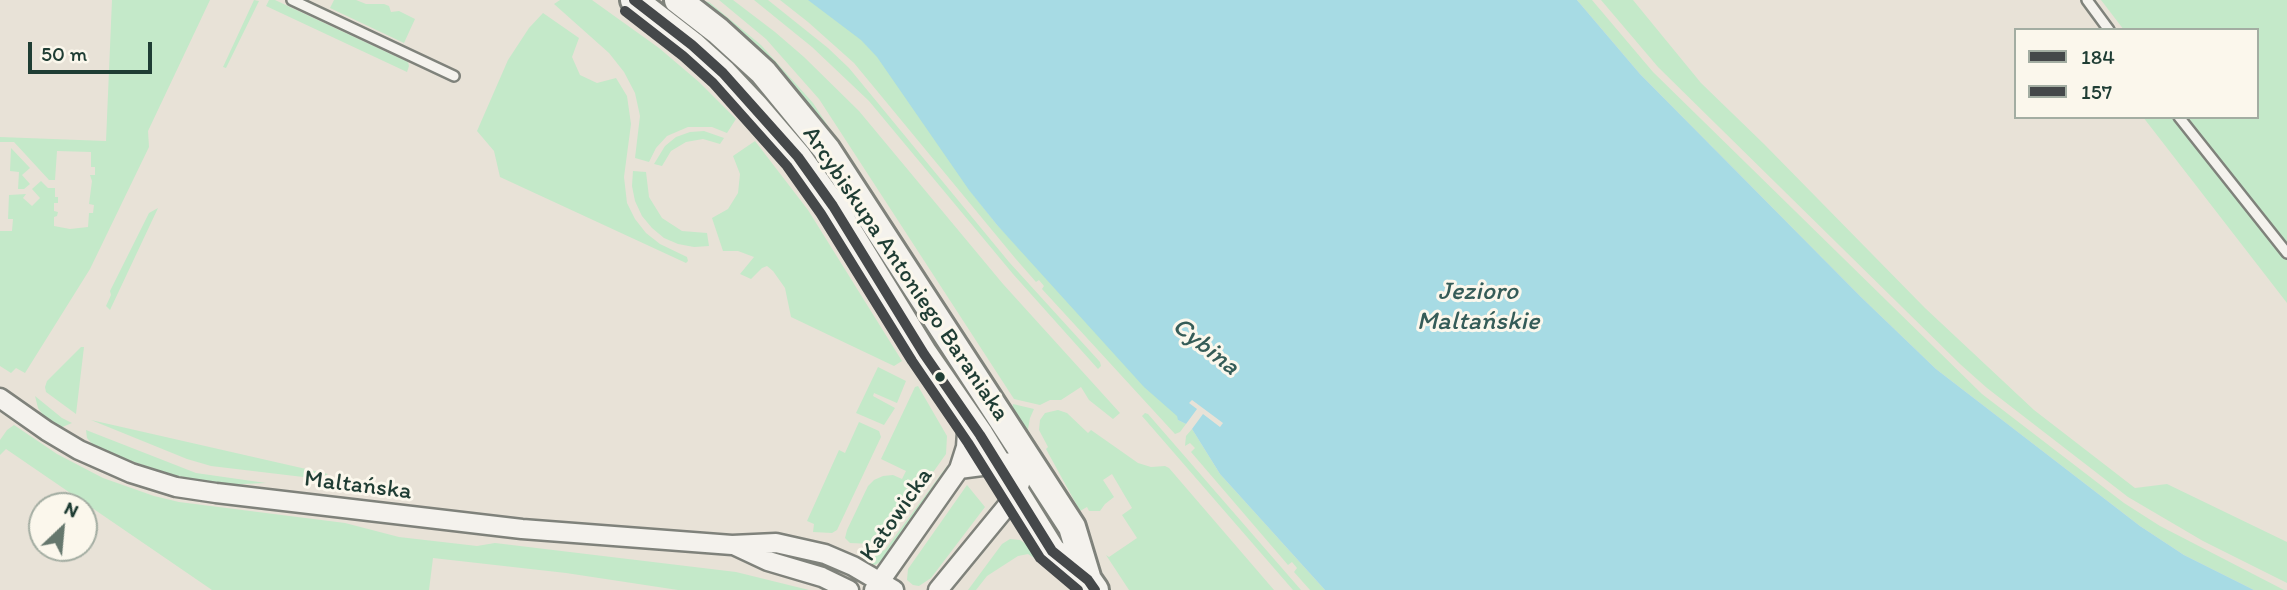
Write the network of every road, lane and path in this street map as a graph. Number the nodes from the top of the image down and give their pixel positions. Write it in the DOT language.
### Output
graph roads {
  1 [pos="292,0"];
  2 [pos="634,0"];
  3 [pos="678,0"];
  4 [pos="2087,0"];
  5 [pos="2108,28"];
  6 [pos="454,76"];
  7 [pos="2181,119"];
  8 [pos="2287,253"];
  9 [pos="0,398"];
  10 [pos="968,417"];
  11 [pos="1028,460"];
  12 [pos="996,463"];
  13 [pos="959,469"];
  14 [pos="1016,495"];
  15 [pos="732,545"];
  16 [pos="1092,585"];
  17 [pos="883,587"];
  18 [pos="849,590"];
  19 [pos="938,590"];
  1 -- 6 [label="lane"];
  2 -- 10 [label="street, Arcybiskupa Antoniego Baraniaka"];
  3 -- 11 [label="street, Arcybiskupa Antoniego Baraniaka"];
  4 -- 5 [label="lane"];
  7 -- 8 [label="lane"];
  9 -- 15 [label="street, Maltańska"];
  10 -- 12 [label="street, Arcybiskupa Antoniego Baraniaka"];
  10 -- 13 [label="street, Katowicka"];
  11 -- 12 [label="street, Katowicka"];
  11 -- 14 [label="street"];
  11 -- 16 [label="street, Arcybiskupa Antoniego Baraniaka"];
  12 -- 13 [label="street, Katowicka"];
  12 -- 14 [label="street, Arcybiskupa Antoniego Baraniaka"];
  13 -- 17 [label="street, Katowicka"];
  14 -- 16 [label="street, Arcybiskupa Antoniego Baraniaka"];
  14 -- 19 [label="street"];
  15 -- 17 [label="street, Maltańska"];
  15 -- 18 [label="street, Maltańska"];
}
